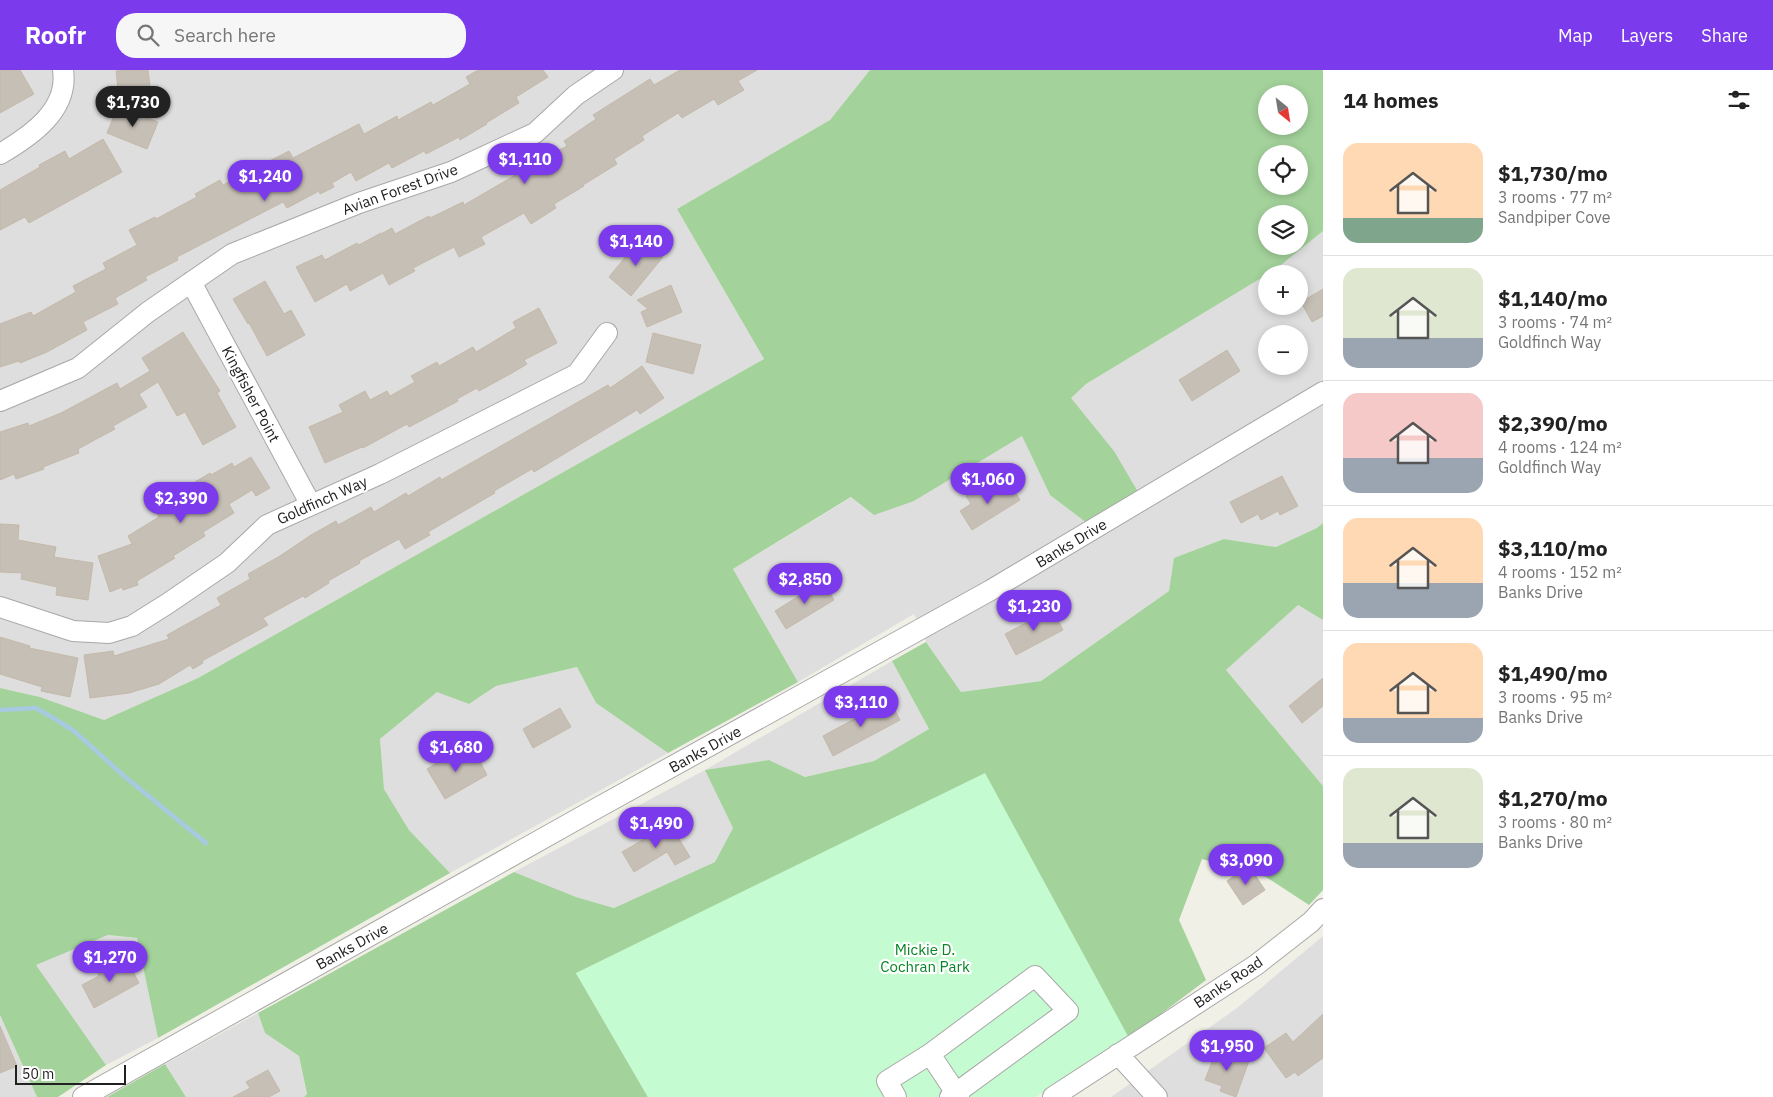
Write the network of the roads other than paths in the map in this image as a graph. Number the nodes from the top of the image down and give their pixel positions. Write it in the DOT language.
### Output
graph roads {
  1 [pos="63,70"];
  2 [pos="612,70"];
  3 [pos="0,154"];
  4 [pos="191,282"];
  5 [pos="607,333"];
  6 [pos="1323,392"];
  7 [pos="0,402"];
  8 [pos="311,505"];
  9 [pos="0,607"];
  10 [pos="1323,909"];
  11 [pos="930,1054"];
  12 [pos="1118,1054"];
  13 [pos="955,1096"];
  14 [pos="83,1097"];
  15 [pos="896,1097"];
  16 [pos="1053,1097"];
  17 [pos="1157,1097"];
  1 -- 3 [label="street"];
  2 -- 4 [label="street, Avian Forest Drive"];
  4 -- 7 [label="street, Avian Forest Drive"];
  4 -- 8 [label="street, Kingfisher Point"];
  5 -- 8 [label="street, Goldfinch Way"];
  6 -- 14 [label="street, Banks Drive"];
  8 -- 9 [label="street, Goldfinch Way"];
  10 -- 12 [label="street, Banks Road"];
  11 -- 13 [label="street"];
  11 -- 13 [label="street"];
  11 -- 15 [label="street"];
  12 -- 16 [label="street, Banks Road"];
  12 -- 17 [label="street"];
}
